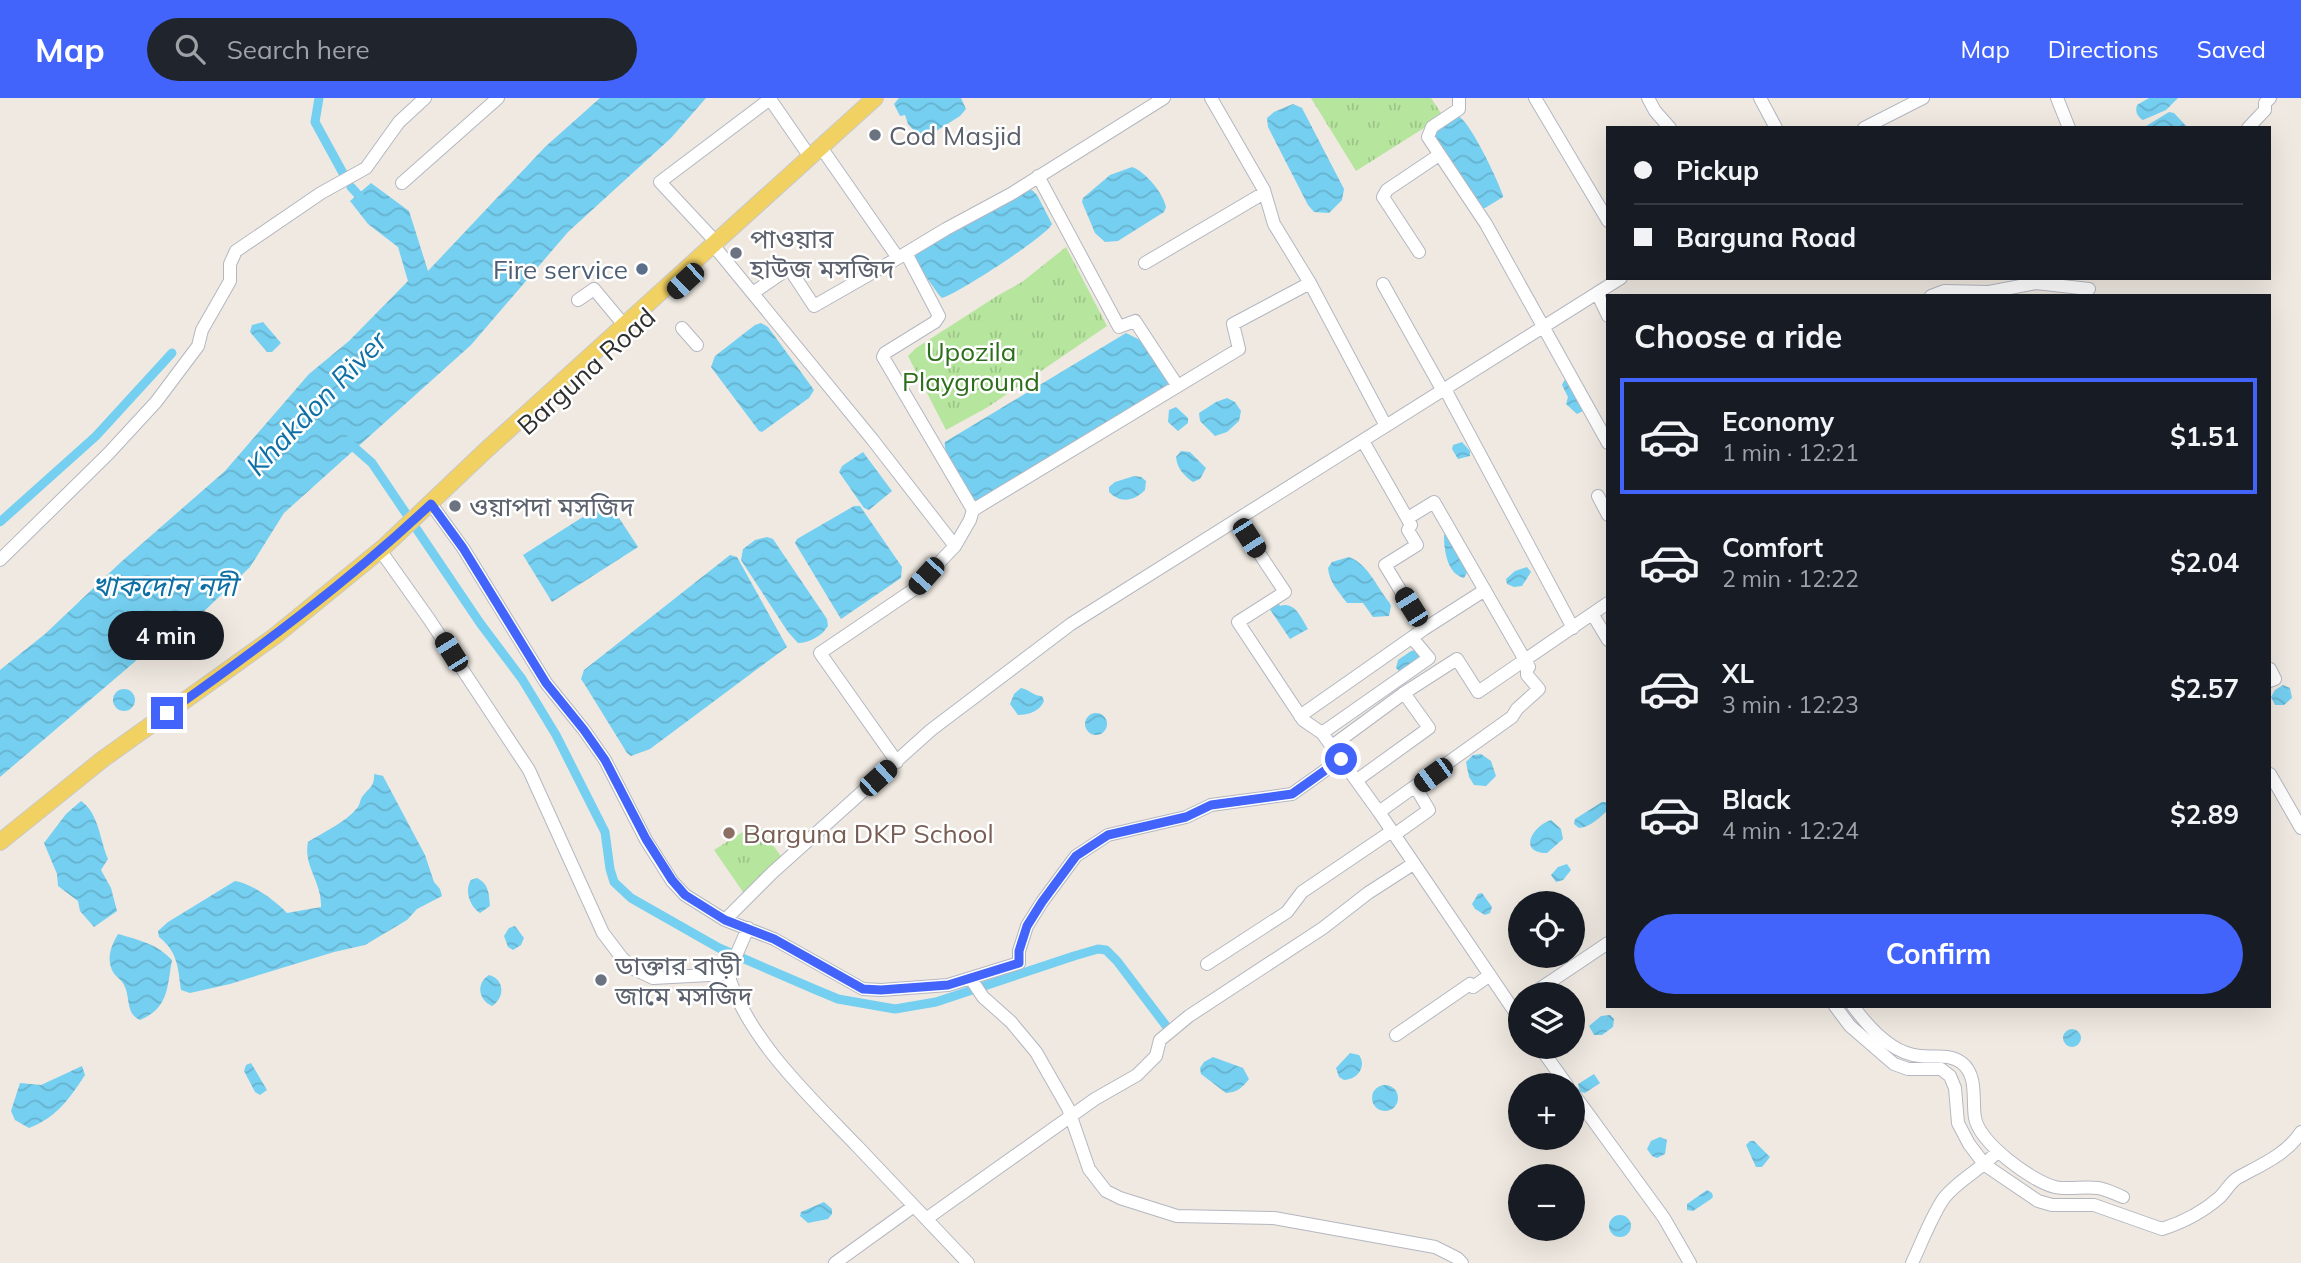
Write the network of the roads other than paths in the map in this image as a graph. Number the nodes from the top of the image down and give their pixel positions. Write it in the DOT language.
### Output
graph roads {
  1 [pos="425,98"];
  2 [pos="498,98"];
  3 [pos="771,98"];
  4 [pos="1164,98"];
  5 [pos="1211,98"];
  6 [pos="1459,98"];
  7 [pos="1535,98"];
  8 [pos="1648,98"];
  9 [pos="1760,98"];
  10 [pos="1923,98"];
  11 [pos="2057,98"];
  12 [pos="2270,98"];
  13 [pos="874,99"];
  14 [pos="1668,126"];
  15 [pos="1775,126"];
  16 [pos="1868,126"];
  17 [pos="2068,126"];
  18 [pos="2250,126"];
  19 [pos="817,155"];
  20 [pos="1439,155"];
  21 [pos="1038,176"];
  22 [pos="402,183"];
  23 [pos="1265,193"];
  24 [pos="1606,218"];
  25 [pos="717,246"];
  26 [pos="1419,252"];
  27 [pos="902,256"];
  28 [pos="1145,263"];
  29 [pos="1618,280"];
  30 [pos="1310,283"];
  31 [pos="1383,284"];
  32 [pos="2090,288"];
  33 [pos="2066,291"];
  34 [pos="754,293"];
  35 [pos="1597,293"];
  36 [pos="1936,294"];
  37 [pos="578,300"];
  38 [pos="1606,312"];
  39 [pos="624,325"];
  40 [pos="1543,326"];
  41 [pos="682,328"];
  42 [pos="697,345"];
  43 [pos="1177,385"];
  44 [pos="1444,390"];
  45 [pos="1386,426"];
  46 [pos="1606,439"];
  47 [pos="1363,441"];
  48 [pos="1598,496"];
  49 [pos="430,505"];
  50 [pos="973,510"];
  51 [pos="1606,511"];
  52 [pos="1408,518"];
  53 [pos="1237,520"];
  54 [pos="954,546"];
  55 [pos="382,548"];
  56 [pos="0,560"];
  57 [pos="1485,590"];
  58 [pos="1606,605"];
  59 [pos="1593,615"];
  60 [pos="1573,628"];
  61 [pos="1424,629"];
  62 [pos="1606,637"];
  63 [pos="1413,639"];
  64 [pos="1526,661"];
  65 [pos="1404,693"];
  66 [pos="1300,716"];
  67 [pos="1322,733"];
  68 [pos="1332,746"];
  69 [pos="1341,759"];
  70 [pos="897,762"];
  71 [pos="2271,776"];
  72 [pos="1357,780"];
  73 [pos="1416,788"];
  74 [pos="1379,811"];
  75 [pos="2301,828"];
  76 [pos="1393,833"];
  77 [pos="0,842"];
  78 [pos="1413,864"];
  79 [pos="725,920"];
  80 [pos="748,928"];
  81 [pos="1606,944"];
  82 [pos="1208,964"];
  83 [pos="728,974"];
  84 [pos="1490,975"];
  85 [pos="967,980"];
  86 [pos="1550,982"];
  87 [pos="1508,996"];
  88 [pos="1836,1008"];
  89 [pos="1854,1008"];
  90 [pos="1396,1035"];
  91 [pos="1585,1109"];
  92 [pos="1069,1118"];
  93 [pos="2301,1132"];
  94 [pos="1998,1151"];
  95 [pos="1985,1165"];
  96 [pos="2123,1197"];
  97 [pos="914,1206"];
  98 [pos="926,1219"];
  99 [pos="835,1263"];
  100 [pos="968,1263"];
  101 [pos="1462,1263"];
  102 [pos="1690,1263"];
  103 [pos="1912,1263"];
  1 -- 56 [label="street"];
  2 -- 22 [label="street"];
  3 -- 19 [label="street"];
  3 -- 25 [label="street"];
  4 -- 21 [label="street"];
  5 -- 23 [label="street"];
  6 -- 20 [label="street"];
  7 -- 24 [label="street"];
  8 -- 14 [label="street"];
  9 -- 15 [label="street"];
  10 -- 16 [label="street"];
  11 -- 17 [label="street"];
  12 -- 18 [label="street"];
  13 -- 19 [label="main road, Barguna Road"];
  19 -- 25 [label="main road, Barguna Road"];
  19 -- 27 [label="street"];
  20 -- 26 [label="street"];
  20 -- 40 [label="street"];
  21 -- 27 [label="street"];
  21 -- 43 [label="street"];
  23 -- 28 [label="street"];
  23 -- 30 [label="street"];
  25 -- 34 [label="street"];
  25 -- 39 [label="main road, Barguna Road"];
  25 -- 49 [label="main road, Barguna Road"];
  27 -- 34 [label="street"];
  27 -- 50 [label="street"];
  29 -- 35 [label="street"];
  30 -- 43 [label="street"];
  30 -- 45 [label="street"];
  31 -- 44 [label="street"];
  32 -- 33 [label="street"];
  33 -- 36 [label="street"];
  34 -- 54 [label="street"];
  35 -- 38 [label="street"];
  35 -- 40 [label="street"];
  37 -- 39 [label="street"];
  39 -- 49 [label="main road, Barguna Road"];
  40 -- 44 [label="street"];
  40 -- 46 [label="street"];
  41 -- 42 [label="street"];
  43 -- 50 [label="street"];
  44 -- 45 [label="street"];
  44 -- 60 [label="street"];
  45 -- 47 [label="street"];
  47 -- 52 [label="street"];
  47 -- 53 [label="street"];
  48 -- 51 [label="street"];
  49 -- 55 [label="main road, Barguna Road"];
  49 -- 79 [label="street"];
  50 -- 54 [label="street"];
  52 -- 57 [label="street"];
  52 -- 61 [label="street"];
  53 -- 66 [label="street"];
  53 -- 70 [label="street"];
  54 -- 70 [label="street"];
  55 -- 77 [label="main road, Barguna Road"];
  55 -- 83 [label="street"];
  57 -- 61 [label="street"];
  57 -- 64 [label="street"];
  58 -- 59 [label="street"];
  59 -- 60 [label="street"];
  59 -- 62 [label="street"];
  60 -- 64 [label="street"];
  61 -- 63 [label="street"];
  63 -- 66 [label="street"];
  63 -- 67 [label="street"];
  64 -- 65 [label="street"];
  64 -- 73 [label="street"];
  65 -- 68 [label="street"];
  65 -- 72 [label="street"];
  66 -- 67 [label="street"];
  67 -- 68 [label="street"];
  68 -- 69 [label="street"];
  69 -- 72 [label="street"];
  69 -- 85 [label="street"];
  70 -- 79 [label="street"];
  71 -- 75 [label="street"];
  72 -- 74 [label="street"];
  73 -- 74 [label="street"];
  73 -- 76 [label="street"];
  74 -- 76 [label="street"];
  76 -- 78 [label="street"];
  76 -- 82 [label="street"];
  78 -- 84 [label="street"];
  78 -- 92 [label="street"];
  79 -- 80 [label="street"];
  80 -- 83 [label="street"];
  80 -- 85 [label="street"];
  81 -- 86 [label="street"];
  83 -- 97 [label="street"];
  84 -- 87 [label="street"];
  84 -- 90 [label="street"];
  85 -- 92 [label="street"];
  88 -- 95 [label="street"];
  89 -- 94 [label="street"];
  91 -- 102 [label="street"];
  92 -- 98 [label="street"];
  92 -- 101 [label="street"];
  93 -- 95 [label="street"];
  94 -- 95 [label="street"];
  94 -- 96 [label="street"];
  95 -- 103 [label="street"];
  97 -- 98 [label="street"];
  97 -- 99 [label="street"];
  98 -- 100 [label="street"];
}
